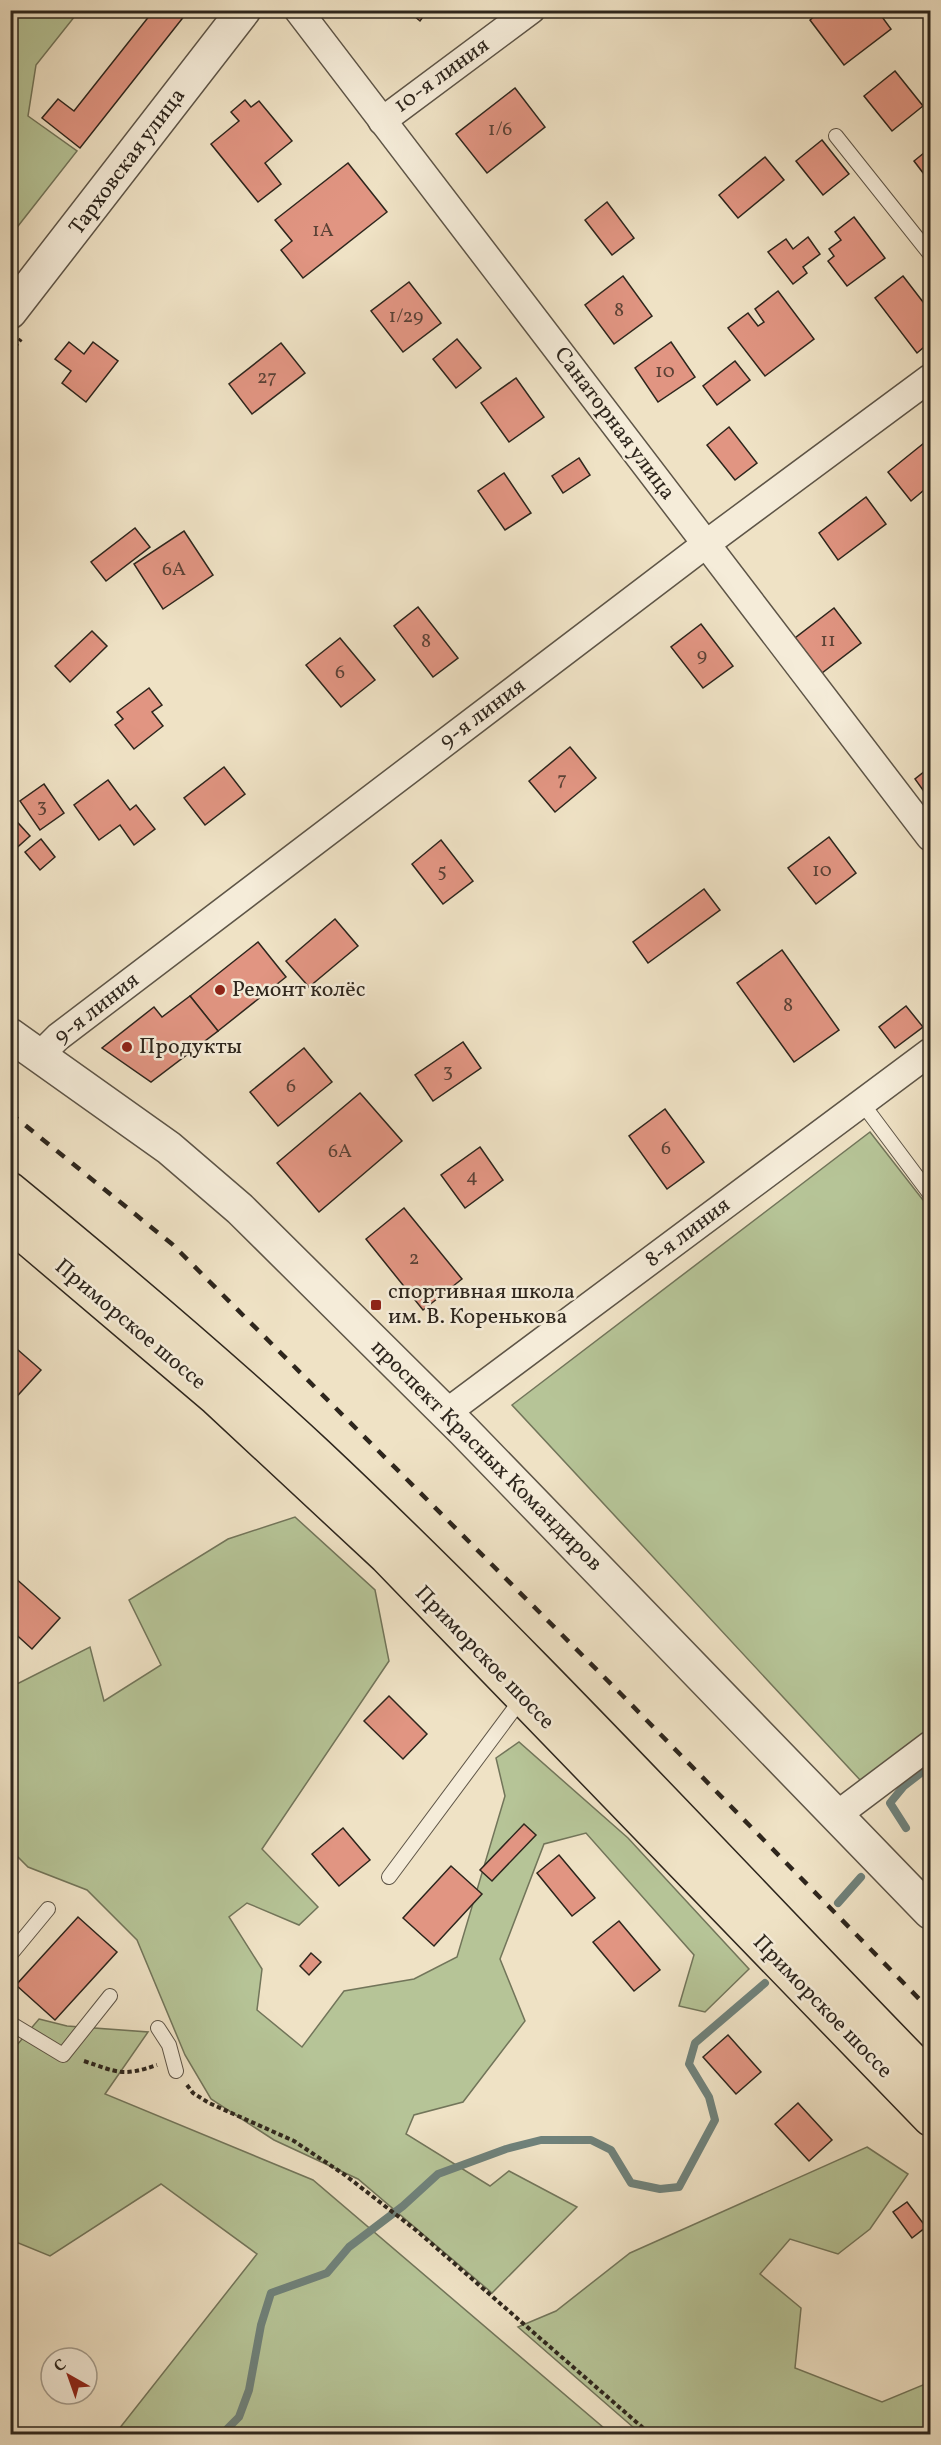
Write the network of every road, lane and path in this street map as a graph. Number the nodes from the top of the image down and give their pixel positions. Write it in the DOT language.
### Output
graph roads {
  1 [pos="244,10"];
  2 [pos="298,10"];
  3 [pos="531,10"];
  4 [pos="382,121"];
  5 [pos="836,136"];
  6 [pos="930,254"];
  7 [pos="10,312"];
  8 [pos="930,378"];
  9 [pos="706,544"];
  10 [pos="930,837"];
  11 [pos="10,1035"];
  12 [pos="930,1052"];
  13 [pos="40,1055"];
  14 [pos="862,1103"];
  15 [pos="10,1189"];
  16 [pos="930,1194"];
  17 [pos="10,1224"];
  18 [pos="446,1413"];
  19 [pos="523,1697"];
  20 [pos="930,1745"];
  21 [pos="837,1815"];
  22 [pos="389,1877"];
  23 [pos="48,1909"];
  24 [pos="930,1912"];
  25 [pos="10,1955"];
  26 [pos="110,1996"];
  27 [pos="10,2024"];
  28 [pos="158,2028"];
  29 [pos="63,2055"];
  30 [pos="176,2071"];
  31 [pos="930,2078"];
  32 [pos="930,2119"];
  33 [pos="650,2434"];
  1 -- 7 [label="street, Тарховская улица"];
  2 -- 4 [label="street, Санаторная улица"];
  3 -- 4 [label="street, 10-я линия"];
  4 -- 9 [label="street, Санаторная улица"];
  5 -- 6 [label="lane"];
  8 -- 9 [label="street, 9-я линия"];
  9 -- 10 [label="street, Санаторная улица"];
  9 -- 13 [label="street, 9-я линия"];
  11 -- 13 [label="street, проспект Красных Командиров"];
  12 -- 14 [label="street, 8-я линия"];
  13 -- 18 [label="street, проспект Красных Командиров"];
  14 -- 16 [label="lane"];
  14 -- 18 [label="street, 8-я линия"];
  15 -- 31 [label="highway, Приморское шоссе"];
  17 -- 19 [label="highway, Приморское шоссе"];
  18 -- 21 [label="street, проспект Красных Командиров"];
  19 -- 22 [label="lane"];
  19 -- 32 [label="highway, Приморское шоссе"];
  20 -- 21 [label="street"];
  21 -- 24 [label="street, проспект Красных Командиров"];
  23 -- 25 [label="lane"];
  26 -- 29 [label="lane"];
  27 -- 29 [label="lane"];
  28 -- 30 [label="lane"];
  29 -- 30 [label="path"];
  30 -- 33 [label="path"];
}
